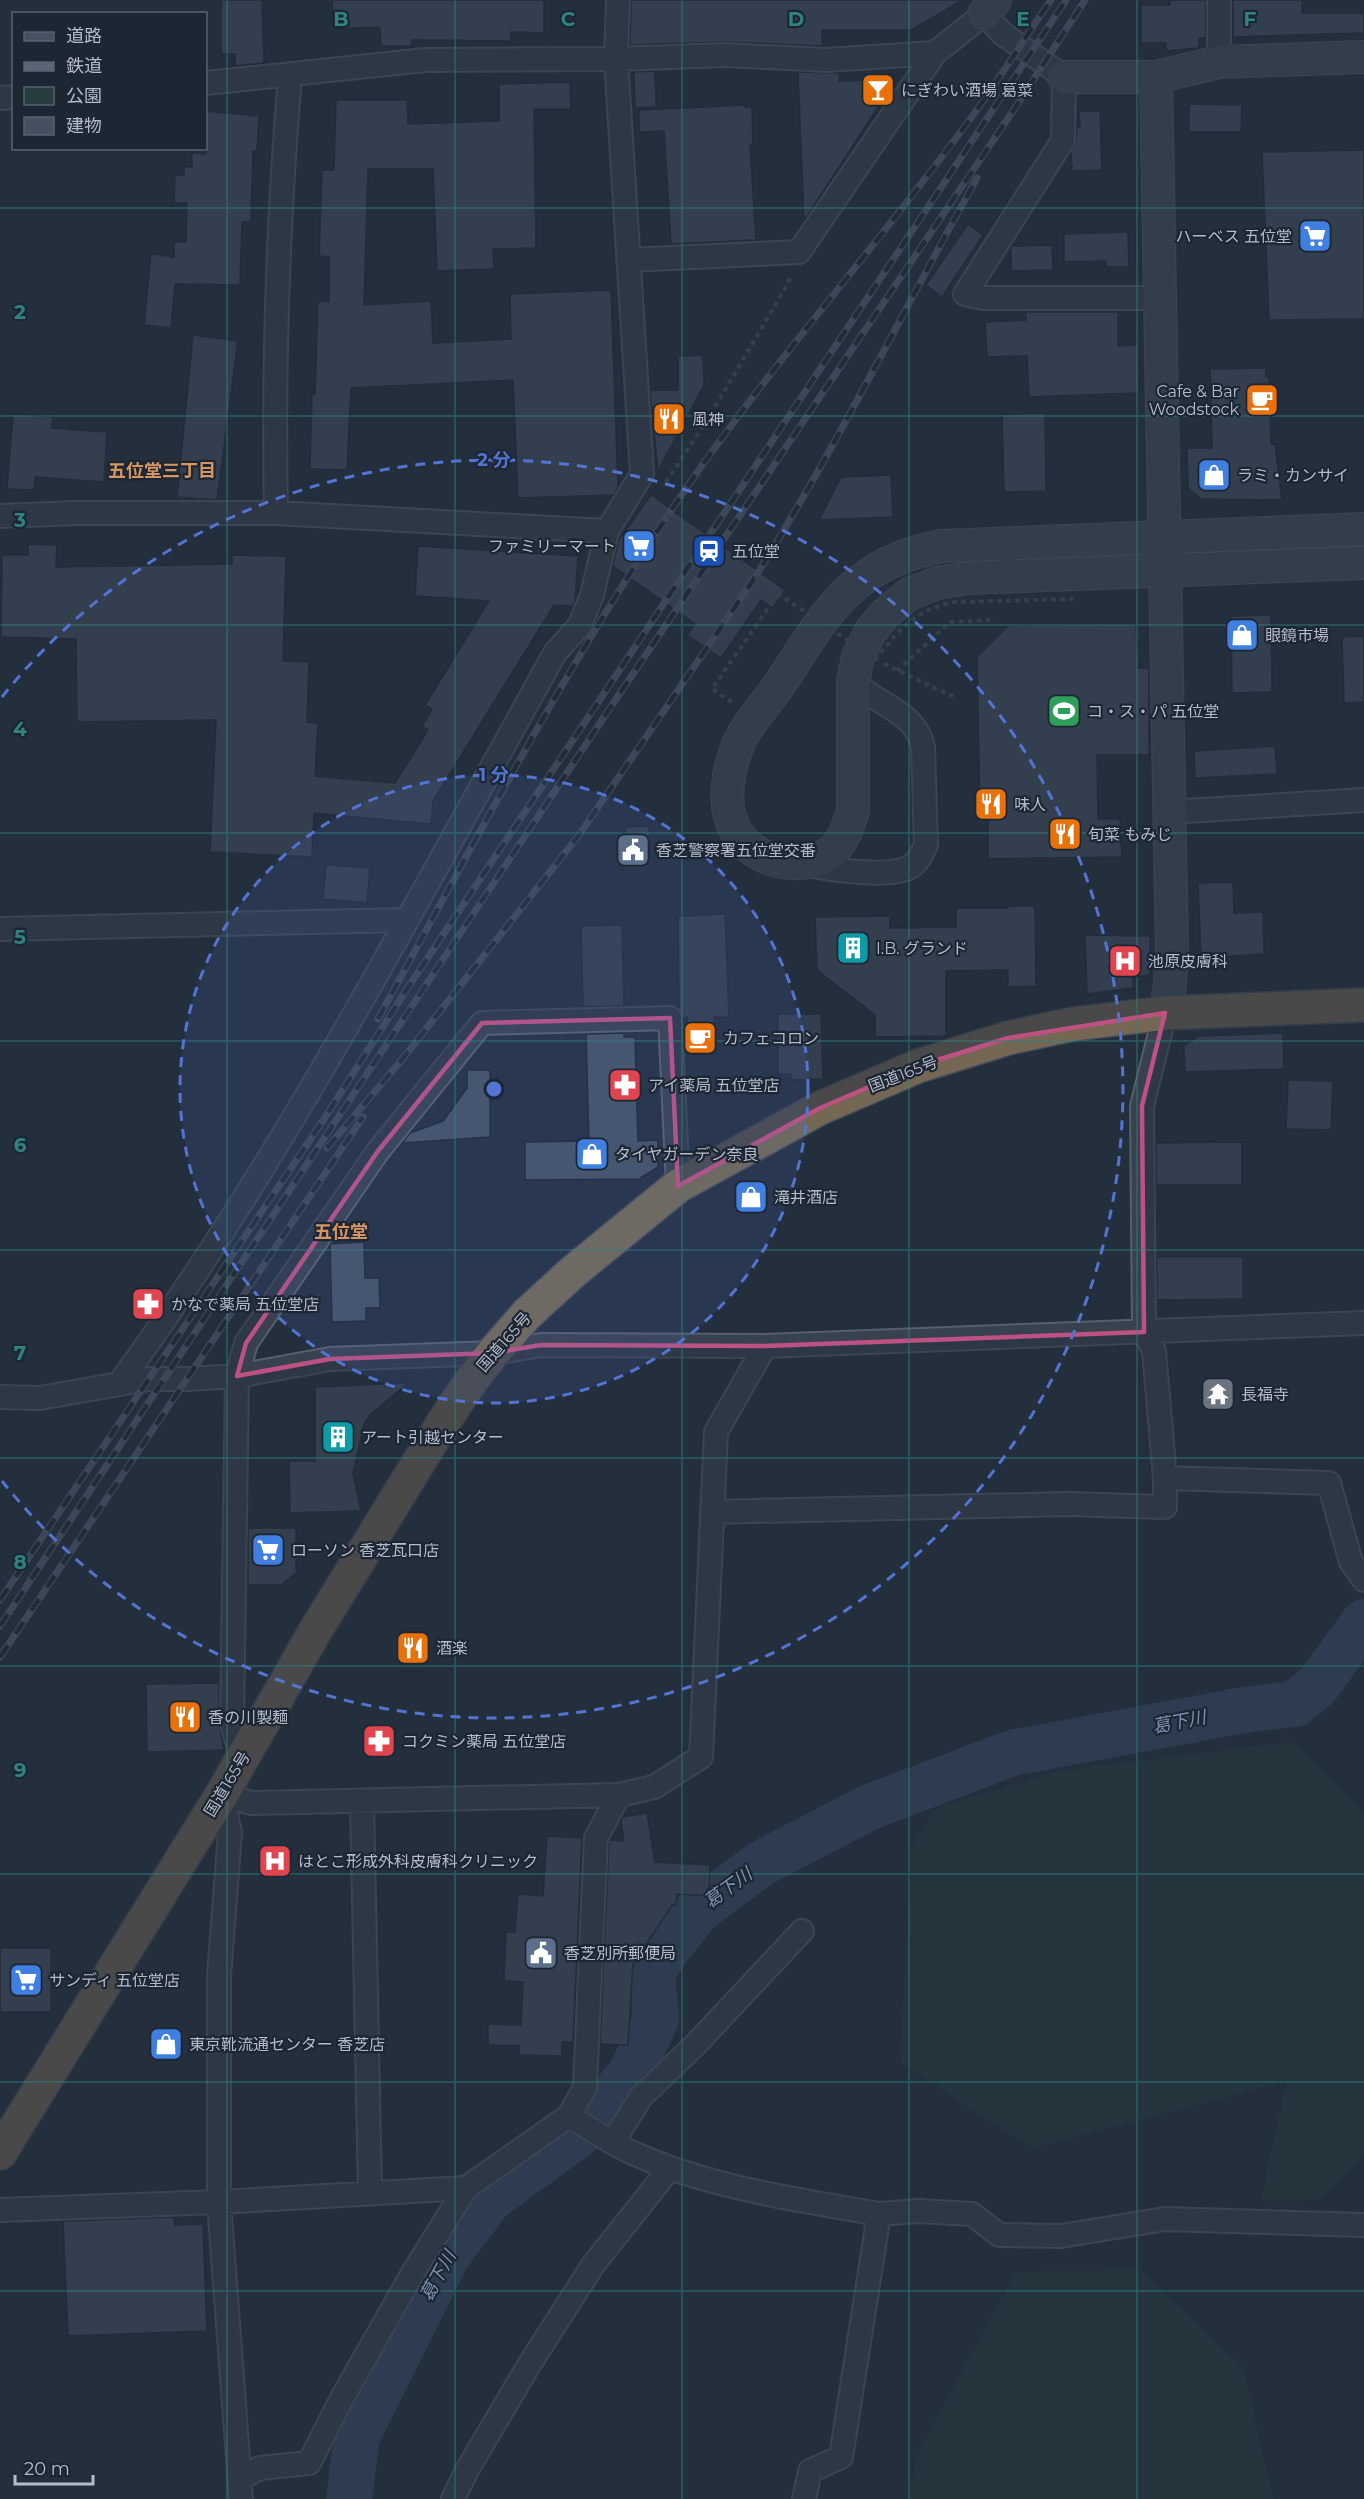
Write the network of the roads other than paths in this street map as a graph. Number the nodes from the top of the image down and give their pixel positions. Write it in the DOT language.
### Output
graph roads {
  1 [pos="618,0"];
  2 [pos="1219,0"];
  3 [pos="989,7"];
  4 [pos="935,53"];
  5 [pos="1364,57"];
  6 [pos="616,59"];
  7 [pos="1220,62"];
  8 [pos="290,75"];
  9 [pos="1064,77"];
  10 [pos="1156,77"];
  11 [pos="207,83"];
  12 [pos="628,260"];
  13 [pos="1159,298"];
  14 [pos="276,513"];
  15 [pos="0,516"];
  16 [pos="1364,529"];
  17 [pos="607,531"];
  18 [pos="1165,537"];
  19 [pos="1364,563"];
  20 [pos="1166,571"];
  21 [pos="853,681"];
  22 [pos="1364,800"];
  23 [pos="1169,812"];
  24 [pos="799,863"];
  25 [pos="406,920"];
  26 [pos="0,929"];
  27 [pos="1364,1005"];
  28 [pos="1165,1013"];
  29 [pos="678,1186"];
  30 [pos="1364,1323"];
  31 [pos="1143,1332"];
  32 [pos="765,1346"];
  33 [pos="493,1353"];
  34 [pos="237,1376"];
  35 [pos="119,1384"];
  36 [pos="0,1397"];
  37 [pos="1165,1478"];
  38 [pos="712,1512"];
  39 [pos="1364,1580"];
  40 [pos="242,1759"];
  41 [pos="222,1794"];
  42 [pos="619,1795"];
  43 [pos="362,1802"];
  44 [pos="802,1931"];
  45 [pos="568,2116"];
  46 [pos="614,2142"];
  47 [pos="0,2153"];
  48 [pos="670,2168"];
  49 [pos="466,2187"];
  50 [pos="370,2193"];
  51 [pos="219,2202"];
  52 [pos="0,2210"];
  53 [pos="879,2214"];
  54 [pos="1364,2224"];
  55 [pos="241,2489"];
  56 [pos="453,2499"];
  57 [pos="804,2499"];
  1 -- 6 [label="street"];
  2 -- 7 [label="street"];
  3 -- 4 [label="street"];
  3 -- 9 [label="street"];
  4 -- 6 [label="street"];
  4 -- 12 [label="street"];
  5 -- 7 [label="street"];
  6 -- 8 [label="street"];
  6 -- 12 [label="street"];
  7 -- 10 [label="street"];
  8 -- 11 [label="street"];
  8 -- 14 [label="street"];
  9 -- 10 [label="street"];
  9 -- 13 [label="street"];
  10 -- 13 [label="street"];
  12 -- 17 [label="street"];
  13 -- 18 [label="street"];
  14 -- 15 [label="street"];
  14 -- 17 [label="street"];
  16 -- 18 [label="street"];
  17 -- 25 [label="street"];
  18 -- 20 [label="street"];
  18 -- 24 [label="street"];
  19 -- 20 [label="street"];
  20 -- 21 [label="street"];
  20 -- 23 [label="street"];
  21 -- 24 [label="street"];
  21 -- 24 [label="street"];
  22 -- 23 [label="street"];
  23 -- 28 [label="street"];
  25 -- 26 [label="street"];
  25 -- 35 [label="street"];
  27 -- 28 [label="highway, 国道165号"];
  28 -- 29 [label="highway, 国道165号"];
  28 -- 31 [label="street"];
  29 -- 33 [label="highway, 国道165号"];
  29 -- 34 [label="street"];
  30 -- 31 [label="street"];
  31 -- 32 [label="street"];
  31 -- 37 [label="street"];
  32 -- 33 [label="street"];
  32 -- 38 [label="street"];
  33 -- 34 [label="street"];
  33 -- 40 [label="highway, 国道165号"];
  34 -- 35 [label="street"];
  34 -- 40 [label="street"];
  35 -- 36 [label="street"];
  37 -- 38 [label="street"];
  37 -- 39 [label="street"];
  38 -- 42 [label="street"];
  40 -- 41 [label="highway, 国道165号"];
  41 -- 43 [label="street"];
  41 -- 47 [label="highway, 国道165号"];
  41 -- 51 [label="street"];
  42 -- 43 [label="street"];
  42 -- 45 [label="street"];
  43 -- 50 [label="street"];
  44 -- 46 [label="street"];
  45 -- 46 [label="street"];
  45 -- 49 [label="street"];
  46 -- 48 [label="street"];
  48 -- 53 [label="street"];
  48 -- 56 [label="street"];
  49 -- 50 [label="street"];
  49 -- 55 [label="street"];
  50 -- 51 [label="street"];
  51 -- 52 [label="street"];
  51 -- 55 [label="street"];
  53 -- 54 [label="street"];
  53 -- 57 [label="street"];
}
